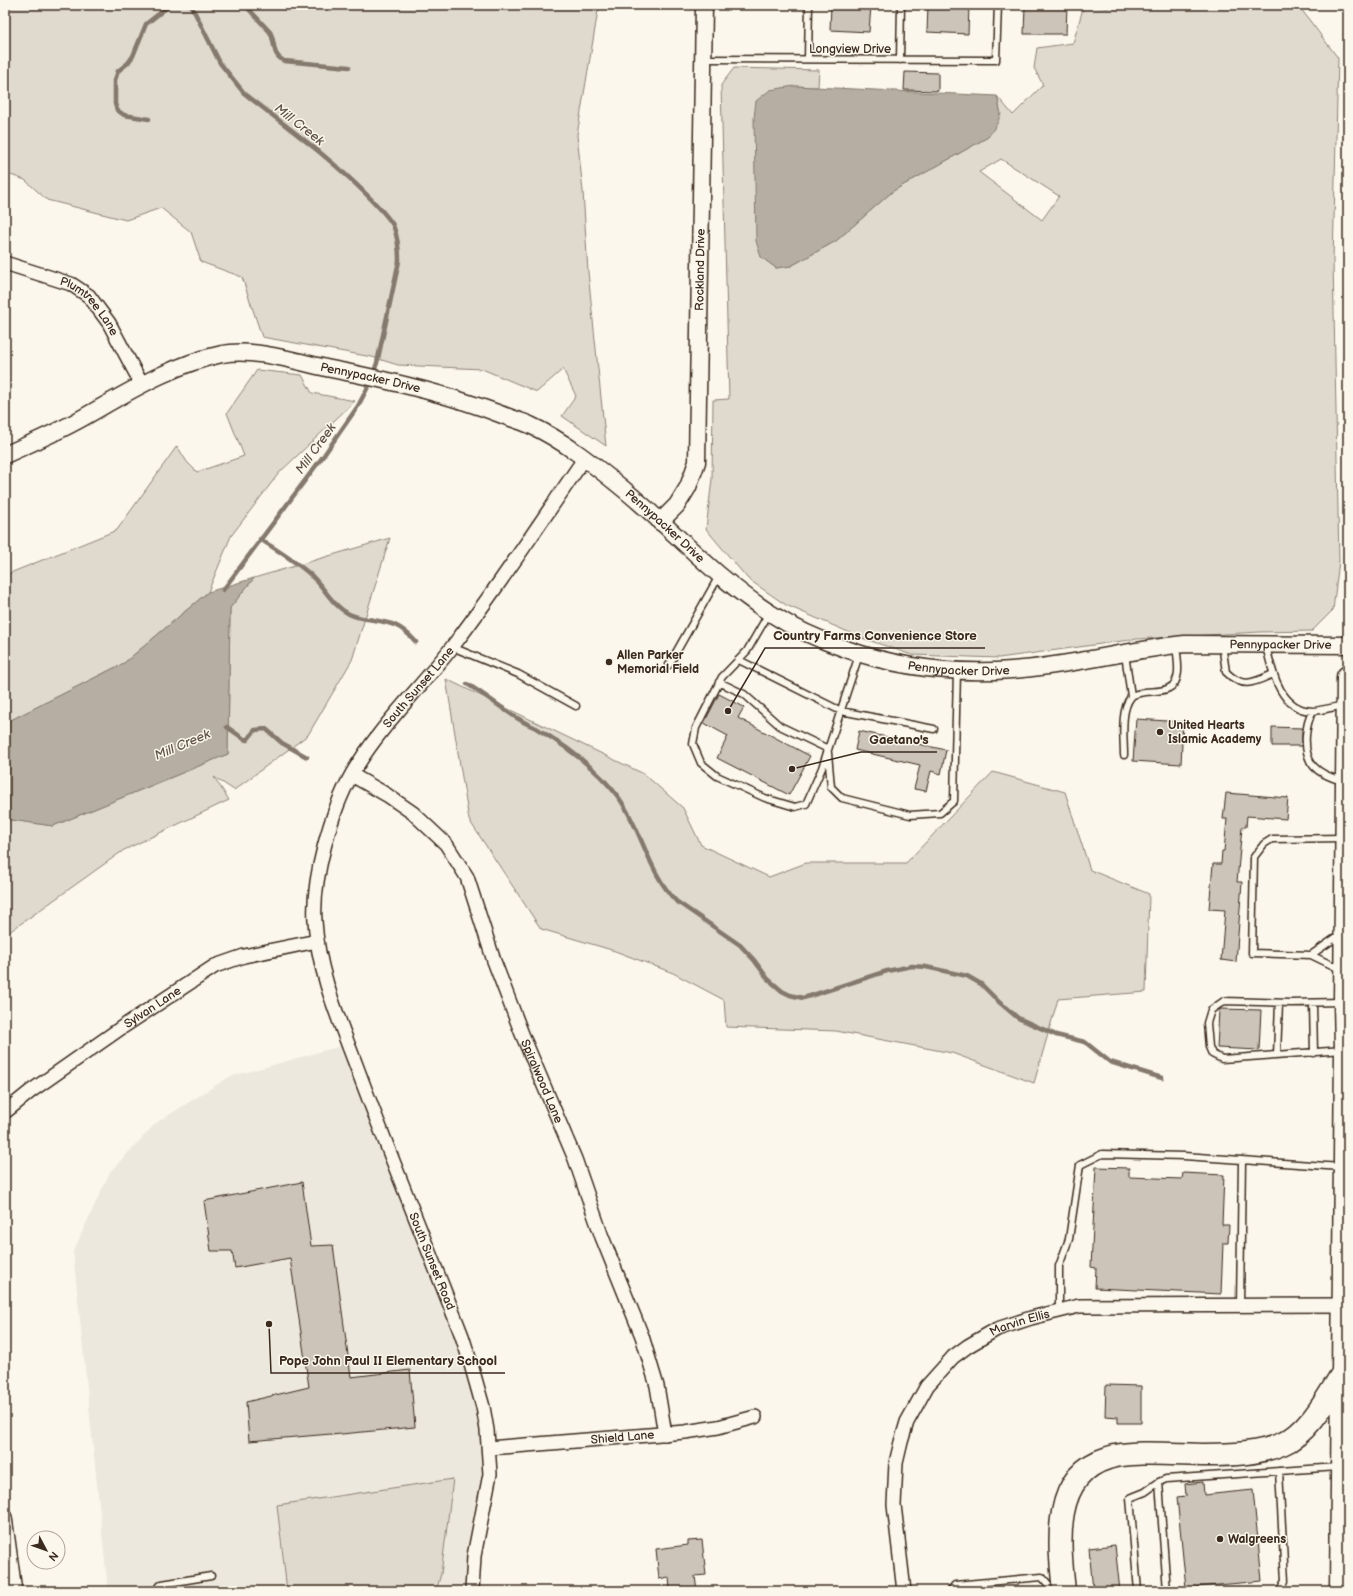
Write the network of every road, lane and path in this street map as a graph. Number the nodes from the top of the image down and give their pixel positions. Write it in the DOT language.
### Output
graph roads {
  1 [pos="704,5"];
  2 [pos="809,5"];
  3 [pos="901,5"];
  4 [pos="998,5"];
  5 [pos="704,59"];
  6 [pos="808,60"];
  7 [pos="900,60"];
  8 [pos="5,263"];
  9 [pos="142,385"];
  10 [pos="5,455"];
  11 [pos="584,459"];
  12 [pos="660,522"];
  13 [pos="720,574"];
  14 [pos="770,613"];
  15 [pos="1222,644"];
  16 [pos="1266,644"];
  17 [pos="1176,645"];
  18 [pos="1348,645"];
  19 [pos="452,647"];
  20 [pos="1125,653"];
  21 [pos="860,654"];
  22 [pos="739,660"];
  23 [pos="669,664"];
  24 [pos="957,671"];
  25 [pos="1273,674"];
  26 [pos="1348,677"];
  27 [pos="719,682"];
  28 [pos="1131,696"];
  29 [pos="1348,704"];
  30 [pos="576,706"];
  31 [pos="841,711"];
  32 [pos="1313,711"];
  33 [pos="934,729"];
  34 [pos="828,749"];
  35 [pos="1124,755"];
  36 [pos="352,775"];
  37 [pos="1347,782"];
  38 [pos="1347,838"];
  39 [pos="1346,931"];
  40 [pos="317,941"];
  41 [pos="1311,955"];
  42 [pos="1346,972"];
  43 [pos="1345,1002"];
  44 [pos="1279,1003"];
  45 [pos="1313,1003"];
  46 [pos="1346,1050"];
  47 [pos="1314,1053"];
  48 [pos="1277,1055"];
  49 [pos="5,1112"];
  50 [pos="1242,1160"];
  51 [pos="1345,1168"];
  52 [pos="1343,1305"];
  53 [pos="1240,1306"];
  54 [pos="1058,1312"];
  55 [pos="1342,1374"];
  56 [pos="755,1417"];
  57 [pos="665,1434"];
  58 [pos="489,1448"];
  59 [pos="1342,1466"];
  60 [pos="1279,1471"];
  61 [pos="1159,1482"];
  62 [pos="5,1517"];
  63 [pos="211,1576"];
  64 [pos="15,1591"];
  65 [pos="154,1591"];
  66 [pos="472,1591"];
  67 [pos="904,1591"];
  68 [pos="950,1591"];
  69 [pos="1048,1591"];
  70 [pos="1064,1591"];
  71 [pos="1138,1591"];
  72 [pos="1167,1591"];
  73 [pos="1279,1591"];
  74 [pos="1341,1591"];
  1 -- 5 [label="street, Rockland Drive"];
  2 -- 6 [label="lane"];
  3 -- 7 [label="lane"];
  4 -- 7 [label="lane, Longview Drive"];
  5 -- 6 [label="lane, Longview Drive"];
  5 -- 12 [label="street, Rockland Drive"];
  6 -- 7 [label="lane, Longview Drive"];
  8 -- 9 [label="street, Plumtree Lane"];
  9 -- 10 [label="street, Pennypacker Drive"];
  9 -- 11 [label="street, Pennypacker Drive"];
  11 -- 12 [label="street, Pennypacker Drive"];
  11 -- 19 [label="street, South Sunset Lane"];
  12 -- 13 [label="street, Pennypacker Drive"];
  13 -- 14 [label="street, Pennypacker Drive"];
  13 -- 23 [label="lane"];
  14 -- 21 [label="street, Pennypacker Drive"];
  14 -- 22 [label="lane"];
  15 -- 16 [label="street, Pennypacker Drive"];
  15 -- 17 [label="street, Pennypacker Drive"];
  15 -- 25 [label="lane"];
  16 -- 18 [label="street, Pennypacker Drive"];
  16 -- 25 [label="lane"];
  17 -- 20 [label="street, Pennypacker Drive"];
  17 -- 28 [label="lane"];
  19 -- 30 [label="lane"];
  19 -- 36 [label="street, South Sunset Lane"];
  20 -- 24 [label="street, Pennypacker Drive"];
  20 -- 28 [label="lane"];
  21 -- 24 [label="street, Pennypacker Drive"];
  21 -- 31 [label="lane"];
  22 -- 27 [label="lane"];
  22 -- 31 [label="lane"];
  24 -- 34 [label="lane"];
  25 -- 32 [label="lane"];
  26 -- 29 [label="highway"];
  27 -- 34 [label="lane"];
  27 -- 34 [label="lane"];
  28 -- 35 [label="lane"];
  29 -- 32 [label="lane"];
  29 -- 37 [label="highway"];
  31 -- 33 [label="lane"];
  31 -- 34 [label="lane"];
  32 -- 37 [label="lane"];
  36 -- 40 [label="street, South Sunset Lane"];
  36 -- 57 [label="street, Spiralwood Lane"];
  37 -- 38 [label="highway"];
  38 -- 39 [label="highway"];
  38 -- 41 [label="lane"];
  39 -- 41 [label="lane"];
  39 -- 42 [label="highway"];
  40 -- 49 [label="street, Sylvan Lane"];
  40 -- 58 [label="street, South Sunset Road"];
  41 -- 42 [label="lane"];
  42 -- 43 [label="highway"];
  43 -- 45 [label="lane"];
  43 -- 46 [label="highway"];
  44 -- 45 [label="lane"];
  44 -- 48 [label="lane"];
  44 -- 48 [label="lane"];
  45 -- 47 [label="lane"];
  46 -- 47 [label="lane"];
  46 -- 51 [label="highway"];
  47 -- 48 [label="lane"];
  50 -- 51 [label="lane"];
  50 -- 53 [label="lane"];
  50 -- 54 [label="lane"];
  51 -- 52 [label="highway"];
  52 -- 53 [label="street, Marvin Ellis"];
  52 -- 55 [label="highway"];
  53 -- 54 [label="street, Marvin Ellis"];
  54 -- 67 [label="street, Marvin Ellis"];
  55 -- 59 [label="highway"];
  55 -- 70 [label="highway"];
  56 -- 57 [label="street, Shield Lane"];
  57 -- 58 [label="street, Shield Lane"];
  58 -- 66 [label="street, South Sunset Road"];
  59 -- 60 [label="lane"];
  59 -- 74 [label="highway"];
  60 -- 61 [label="lane"];
  60 -- 73 [label="lane"];
  61 -- 71 [label="lane"];
  61 -- 72 [label="lane"];
  62 -- 64 [label="street"];
  63 -- 65 [label="lane"];
  68 -- 69 [label="lane"];
}
